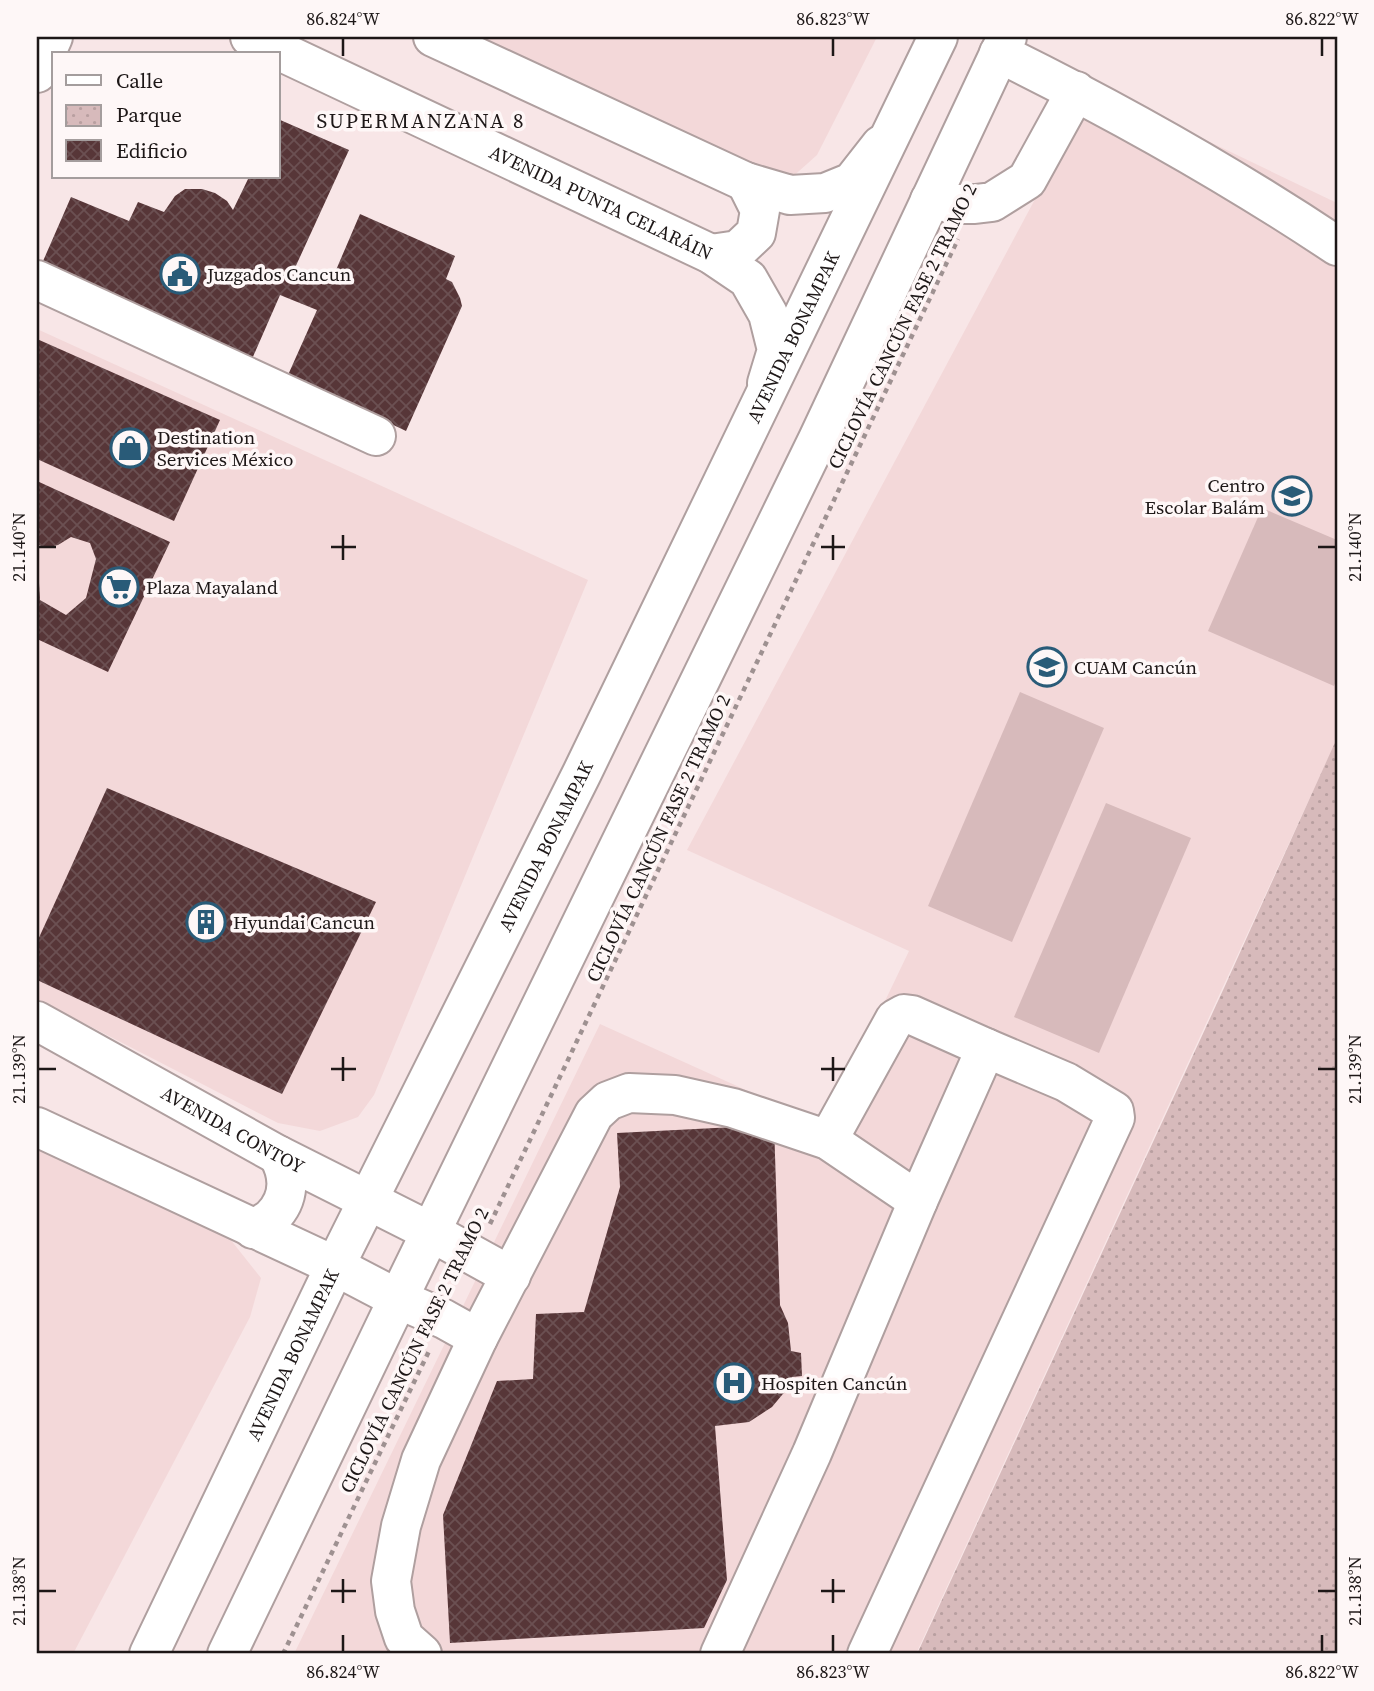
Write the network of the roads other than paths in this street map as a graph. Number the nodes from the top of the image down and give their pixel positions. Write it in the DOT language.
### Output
graph roads {
  1 [pos="53,37"];
  2 [pos="250,37"];
  3 [pos="433,37"];
  4 [pos="938,37"];
  5 [pos="1003,45"];
  6 [pos="37,73"];
  7 [pos="1076,91"];
  8 [pos="891,132"];
  9 [pos="746,182"];
  10 [pos="930,200"];
  11 [pos="1337,246"];
  12 [pos="711,254"];
  13 [pos="37,280"];
  14 [pos="758,407"];
  15 [pos="376,436"];
  16 [pos="37,1021"];
  17 [pos="986,1048"];
  18 [pos="37,1127"];
  19 [pos="828,1140"];
  20 [pos="278,1155"];
  21 [pos="368,1199"];
  22 [pos="918,1201"];
  23 [pos="253,1229"];
  24 [pos="432,1232"];
  25 [pos="335,1266"];
  26 [pos="511,1276"];
  27 [pos="398,1299"];
  28 [pos="478,1338"];
  29 [pos="149,1654"];
  30 [pos="228,1654"];
  31 [pos="422,1654"];
  32 [pos="720,1654"];
  33 [pos="867,1654"];
  1 -- 6 [label="main road"];
  2 -- 12 [label="main road, AVENIDA PUNTA CELARÁIN"];
  3 -- 9 [label="main road"];
  4 -- 8 [label="main road, AVENIDA BONAMPAK"];
  5 -- 7 [label="main road"];
  5 -- 10 [label="main road"];
  7 -- 10 [label="main road"];
  7 -- 11 [label="main road"];
  8 -- 9 [label="main road"];
  8 -- 14 [label="main road, AVENIDA BONAMPAK"];
  9 -- 12 [label="main road"];
  10 -- 24 [label="main road"];
  12 -- 14 [label="main road, AVENIDA PUNTA CELARÁIN"];
  13 -- 15 [label="main road"];
  14 -- 21 [label="main road, AVENIDA BONAMPAK"];
  16 -- 20 [label="main road, AVENIDA CONTOY"];
  17 -- 19 [label="main road"];
  17 -- 22 [label="main road"];
  17 -- 33 [label="main road"];
  18 -- 23 [label="main road"];
  19 -- 22 [label="main road"];
  19 -- 26 [label="main road"];
  20 -- 21 [label="main road, AVENIDA CONTOY"];
  20 -- 23 [label="main road"];
  21 -- 24 [label="main road, AVENIDA CONTOY"];
  21 -- 25 [label="main road, AVENIDA BONAMPAK"];
  22 -- 32 [label="main road"];
  23 -- 25 [label="main road"];
  24 -- 26 [label="main road, AVENIDA CONTOY"];
  24 -- 27 [label="main road"];
  25 -- 27 [label="main road"];
  25 -- 29 [label="main road, AVENIDA BONAMPAK"];
  26 -- 28 [label="main road"];
  27 -- 28 [label="main road"];
  27 -- 30 [label="main road"];
  28 -- 31 [label="main road"];
}
